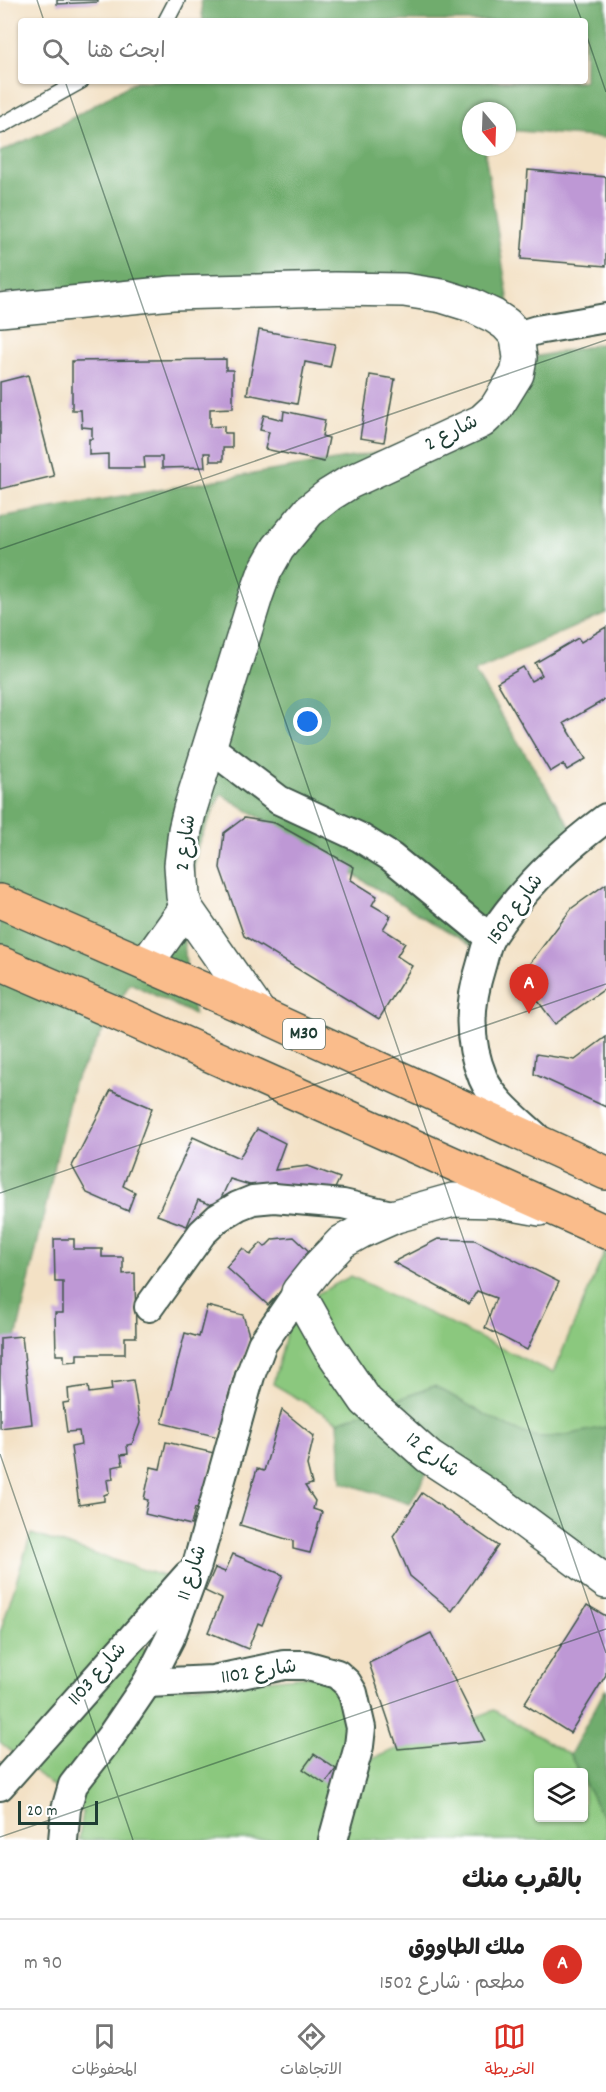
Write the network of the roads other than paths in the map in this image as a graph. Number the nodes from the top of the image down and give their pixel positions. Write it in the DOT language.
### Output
graph roads {
  1 [pos="177,0"];
  2 [pos="168,18"];
  3 [pos="76,84"];
  4 [pos="0,126"];
  5 [pos="0,310"];
  6 [pos="606,318"];
  7 [pos="518,336"];
  8 [pos="208,746"];
  9 [pos="606,818"];
  10 [pos="0,901"];
  11 [pos="186,908"];
  12 [pos="490,938"];
  13 [pos="0,963"];
  14 [pos="146,964"];
  15 [pos="260,1014"];
  16 [pos="545,1146"];
  17 [pos="606,1173"];
  18 [pos="565,1214"];
  19 [pos="396,1216"];
  20 [pos="606,1232"];
  21 [pos="298,1292"];
  22 [pos="149,1307"];
  23 [pos="197,1565"];
  24 [pos="606,1582"];
  25 [pos="147,1683"];
  26 [pos="0,1786"];
  27 [pos="63,1840"];
  28 [pos="333,1840"];
  1 -- 2 [label="lane"];
  3 -- 4 [label="lane"];
  5 -- 7 [label="street"];
  6 -- 7 [label="street"];
  7 -- 8 [label="street, شارع 2"];
  8 -- 11 [label="street, شارع 2"];
  8 -- 12 [label="street"];
  9 -- 12 [label="street, شارع 1502"];
  10 -- 14 [label="highway, M30"];
  11 -- 14 [label="street"];
  11 -- 15 [label="street, شارع 2"];
  12 -- 16 [label="street, شارع 1502"];
  13 -- 18 [label="highway"];
  14 -- 15 [label="highway, M30"];
  15 -- 16 [label="highway, M30"];
  16 -- 17 [label="highway, M30"];
  18 -- 19 [label="street"];
  18 -- 20 [label="highway"];
  19 -- 21 [label="street"];
  19 -- 22 [label="street"];
  21 -- 23 [label="street, شارع 11"];
  21 -- 24 [label="street, شارع 12"];
  23 -- 25 [label="street, شارع 11"];
  23 -- 26 [label="street, شارع 1103"];
  25 -- 27 [label="street, شارع 11"];
  25 -- 28 [label="street, شارع 1102"];
}
